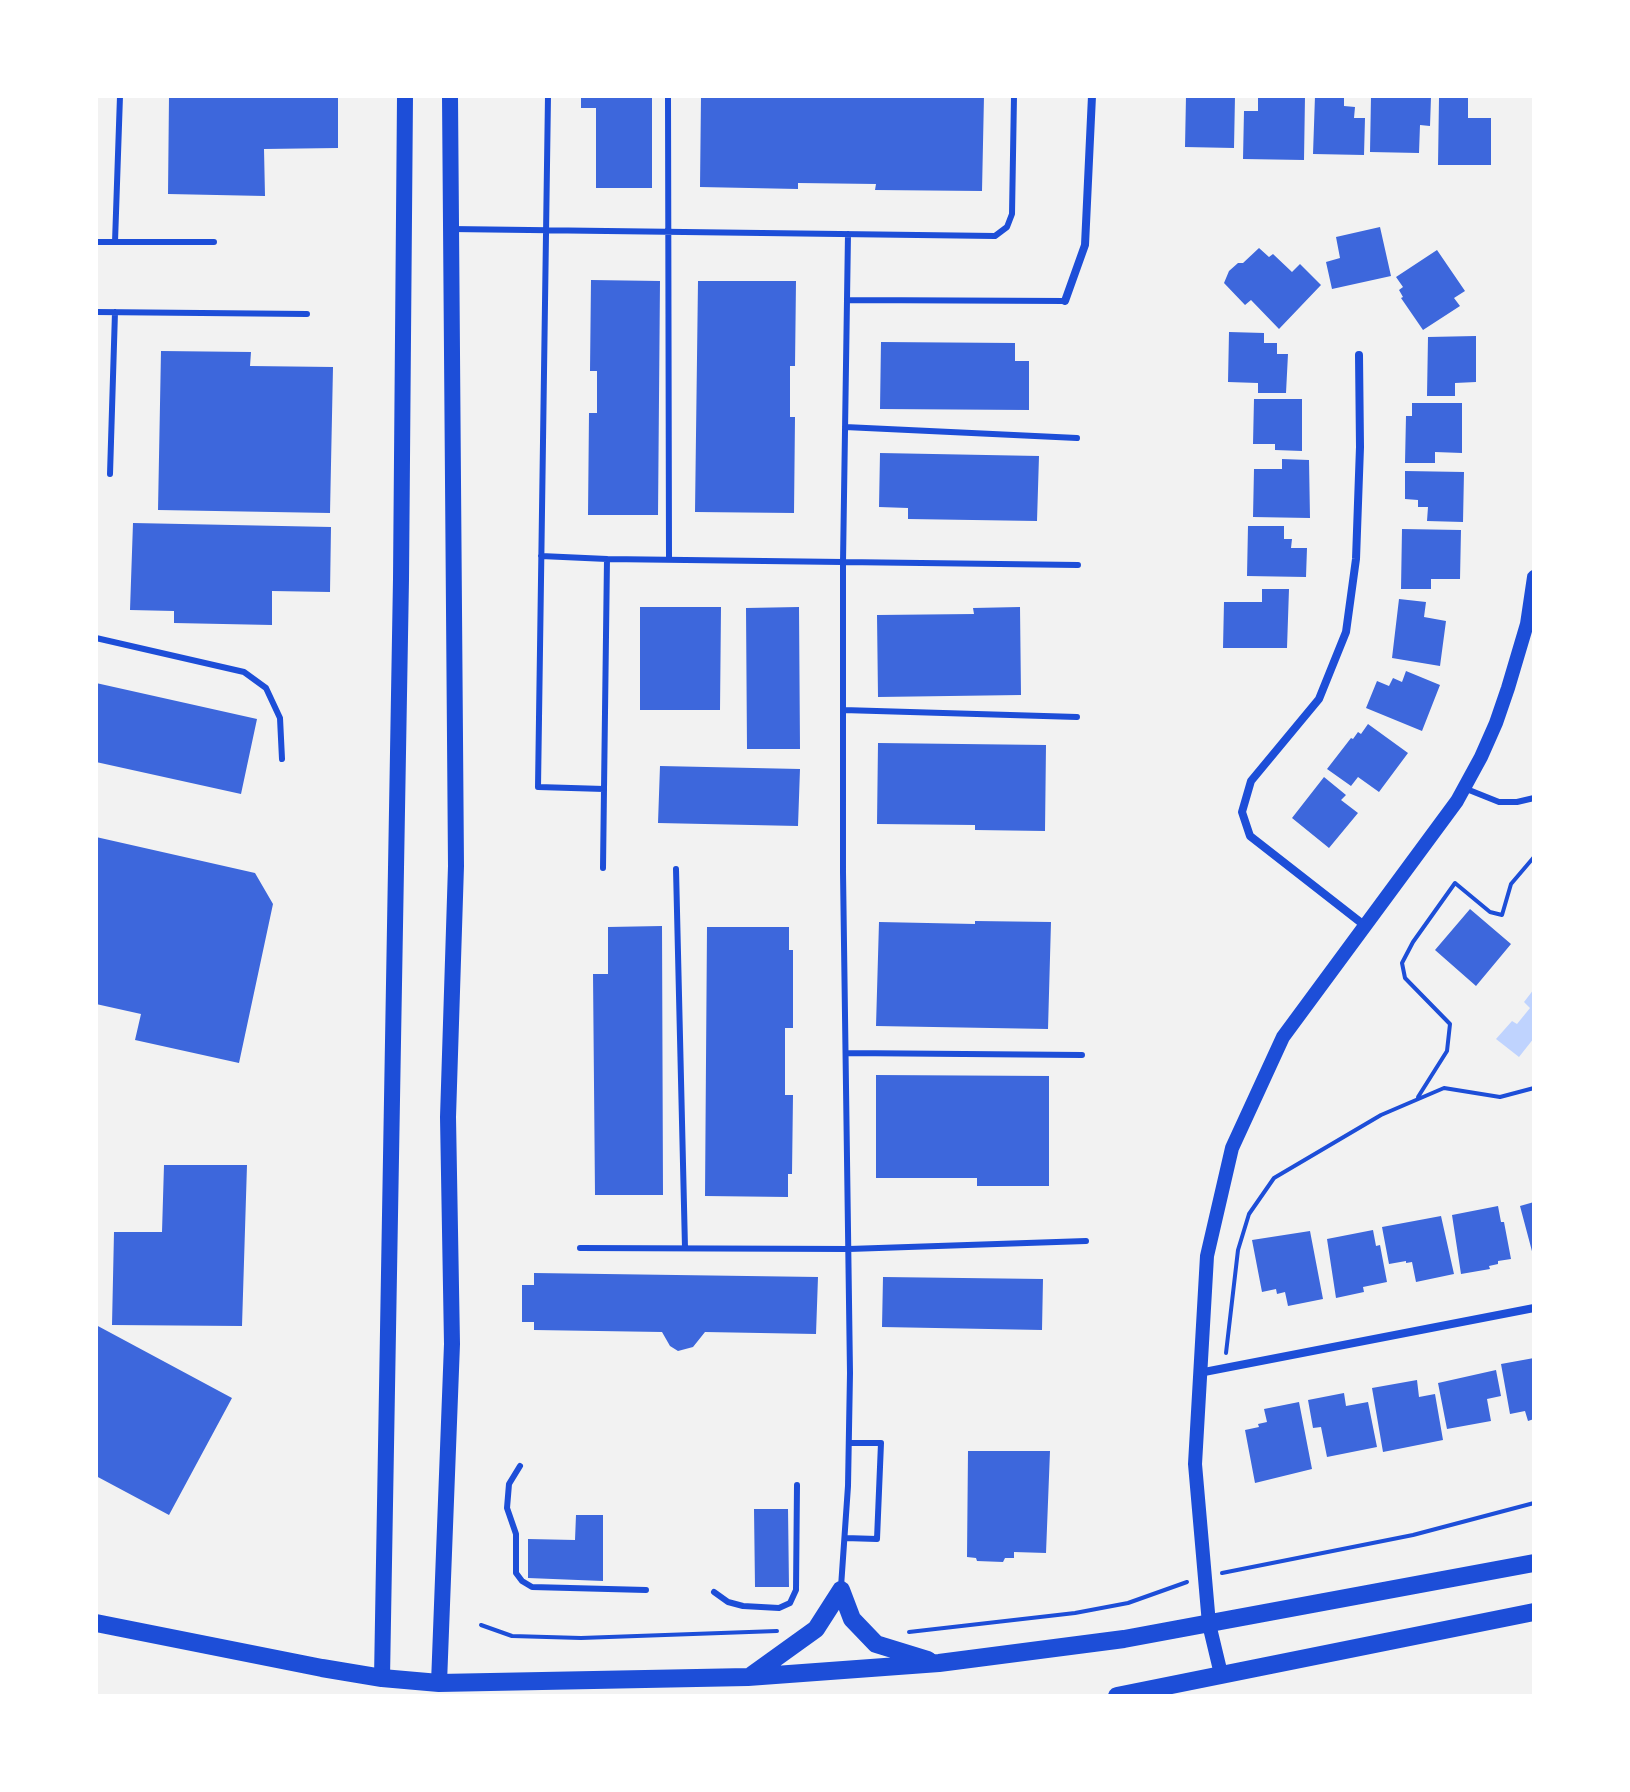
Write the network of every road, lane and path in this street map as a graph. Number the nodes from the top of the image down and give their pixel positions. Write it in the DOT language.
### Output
graph roads {
  1 [pos="120,96"];
  2 [pos="405,96"];
  3 [pos="450,96"];
  4 [pos="548,96"];
  5 [pos="668,96"];
  6 [pos="1014,96"];
  7 [pos="1092,96"];
  8 [pos="451,229"];
  9 [pos="546,230"];
  10 [pos="670,232"];
  11 [pos="848,234"];
  12 [pos="96,242"];
  13 [pos="115,242"];
  14 [pos="214,242"];
  15 [pos="847,300"];
  16 [pos="1065,301"];
  17 [pos="96,312"];
  18 [pos="115,312"];
  19 [pos="307,314"];
  20 [pos="1359,355"];
  21 [pos="845,427"];
  22 [pos="1077,438"];
  23 [pos="110,474"];
  24 [pos="541,556"];
  25 [pos="607,559"];
  26 [pos="669,559"];
  27 [pos="843,562"];
  28 [pos="1078,565"];
  29 [pos="1534,577"];
  30 [pos="96,638"];
  31 [pos="843,710"];
  32 [pos="1077,717"];
  33 [pos="282,759"];
  34 [pos="1464,788"];
  35 [pos="604,789"];
  36 [pos="1534,798"];
  37 [pos="1534,857"];
  38 [pos="603,868"];
  39 [pos="676,869"];
  40 [pos="1364,925"];
  41 [pos="846,1053"];
  42 [pos="1082,1055"];
  43 [pos="1534,1088"];
  44 [pos="1417,1099"];
  45 [pos="1086,1241"];
  46 [pos="580,1248"];
  47 [pos="685,1248"];
  48 [pos="849,1249"];
  49 [pos="1534,1308"];
  50 [pos="1224,1368"];
  51 [pos="1199,1373"];
  52 [pos="849,1443"];
  53 [pos="520,1466"];
  54 [pos="797,1485"];
  55 [pos="1534,1503"];
  56 [pos="845,1538"];
  57 [pos="1534,1563"];
  58 [pos="1234,1570"];
  59 [pos="1165,1588"];
  60 [pos="646,1590"];
  61 [pos="841,1590"];
  62 [pos="714,1592"];
  63 [pos="1534,1612"];
  64 [pos="96,1623"];
  65 [pos="1209,1624"];
  66 [pos="481,1625"];
  67 [pos="786,1629"];
  68 [pos="904,1632"];
  69 [pos="939,1663"];
  70 [pos="1221,1674"];
  71 [pos="748,1677"];
  72 [pos="381,1687"];
  73 [pos="439,1690"];
  74 [pos="1117,1696"];
  1 -- 13 [label="lane"];
  2 -- 72 [label="main road"];
  3 -- 8 [label="main road"];
  4 -- 9 [label="lane"];
  5 -- 10 [label="lane"];
  6 -- 11 [label="lane"];
  7 -- 16 [label="street"];
  8 -- 9 [label="lane"];
  8 -- 73 [label="main road"];
  9 -- 10 [label="lane"];
  9 -- 24 [label="lane"];
  10 -- 11 [label="lane"];
  10 -- 26 [label="lane"];
  11 -- 15 [label="lane"];
  12 -- 13 [label="lane"];
  13 -- 14 [label="lane"];
  15 -- 16 [label="lane"];
  15 -- 21 [label="lane"];
  17 -- 18 [label="lane"];
  18 -- 19 [label="lane"];
  18 -- 23 [label="lane"];
  20 -- 40 [label="street"];
  21 -- 22 [label="lane"];
  21 -- 27 [label="lane"];
  24 -- 25 [label="lane"];
  24 -- 35 [label="lane"];
  25 -- 26 [label="lane"];
  25 -- 35 [label="lane"];
  26 -- 27 [label="lane"];
  27 -- 28 [label="lane"];
  27 -- 31 [label="lane"];
  29 -- 34 [label="street"];
  30 -- 33 [label="lane"];
  31 -- 32 [label="lane"];
  31 -- 41 [label="lane"];
  34 -- 36 [label="lane"];
  34 -- 40 [label="street"];
  35 -- 38 [label="lane"];
  37 -- 44 [label="path"];
  39 -- 47 [label="lane"];
  40 -- 51 [label="street"];
  41 -- 42 [label="lane"];
  41 -- 48 [label="lane"];
  43 -- 44 [label="path"];
  44 -- 50 [label="path"];
  45 -- 48 [label="lane"];
  46 -- 47 [label="lane"];
  47 -- 48 [label="lane"];
  48 -- 52 [label="lane"];
  49 -- 50 [label="street"];
  50 -- 51 [label="street"];
  51 -- 65 [label="street"];
  52 -- 56 [label="lane"];
  52 -- 56 [label="lane"];
  53 -- 60 [label="lane"];
  54 -- 62 [label="lane"];
  55 -- 58 [label="path"];
  56 -- 61 [label="lane"];
  57 -- 65 [label="main road"];
  59 -- 68 [label="path"];
  61 -- 69 [label="main road"];
  61 -- 71 [label="main road"];
  63 -- 70 [label="main road"];
  64 -- 72 [label="main road"];
  65 -- 69 [label="main road"];
  65 -- 70 [label="street"];
  66 -- 67 [label="path"];
  69 -- 71 [label="main road"];
  70 -- 74 [label="main road"];
  71 -- 73 [label="main road"];
  72 -- 73 [label="main road"];
}
